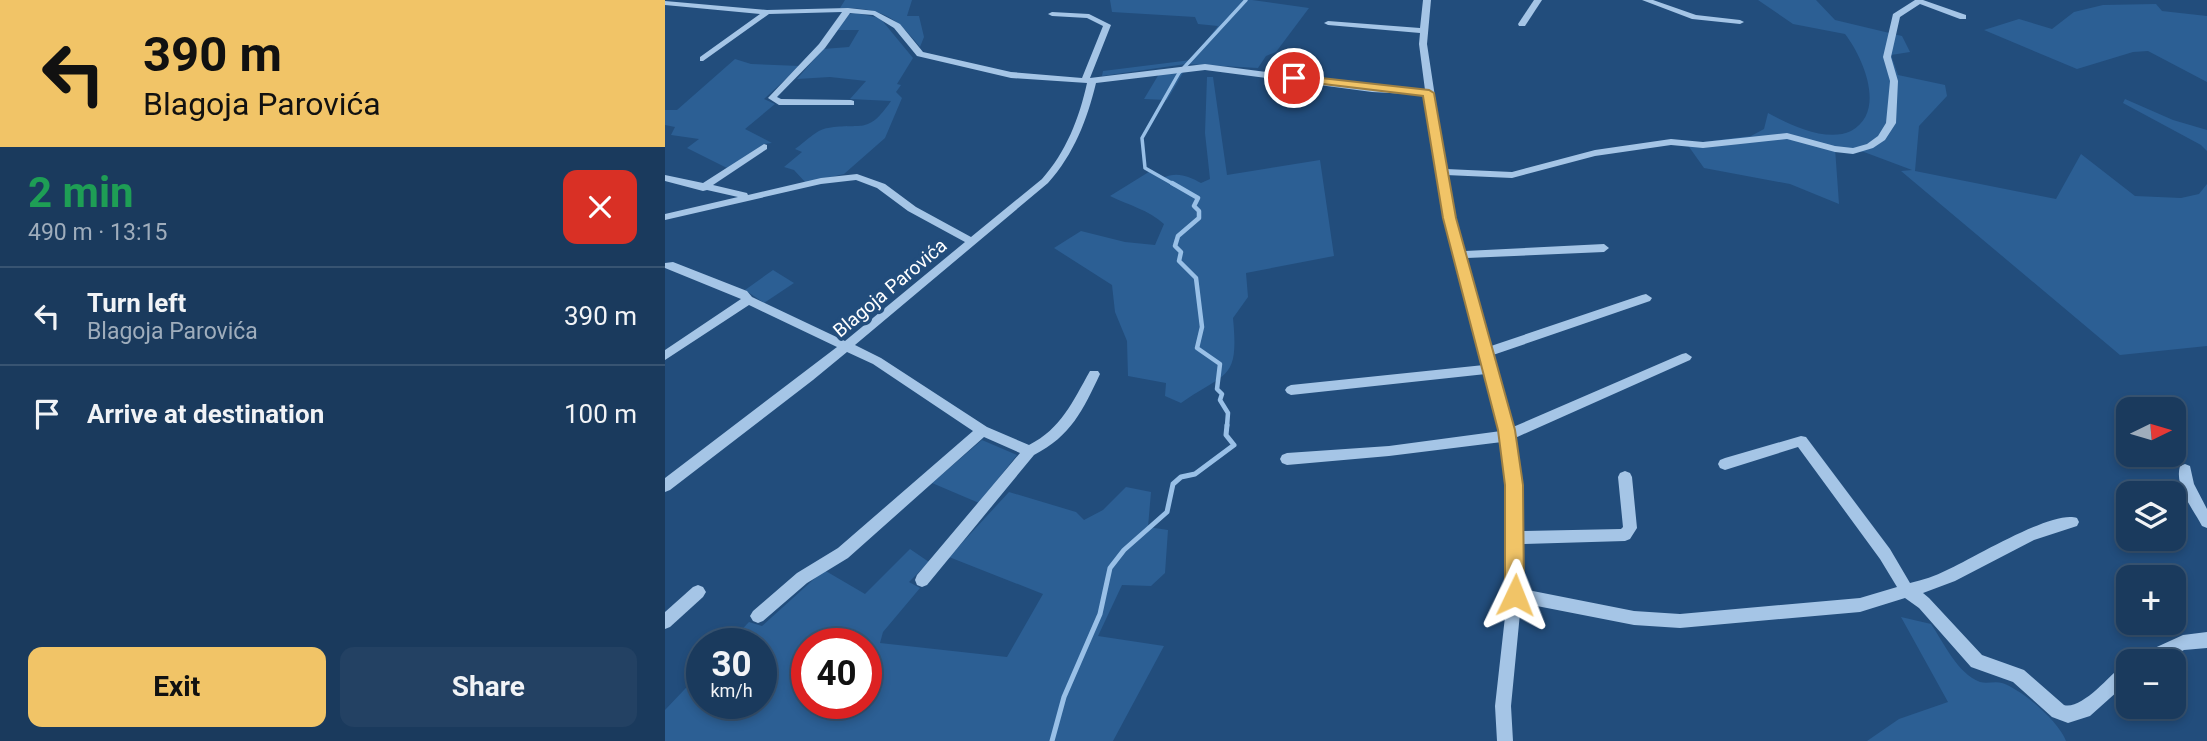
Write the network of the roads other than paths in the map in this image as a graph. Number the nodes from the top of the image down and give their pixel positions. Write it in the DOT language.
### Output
graph roads {
  1 [pos="1427,0"];
  2 [pos="1538,0"];
  3 [pos="1646,0"];
  4 [pos="665,3"];
  5 [pos="848,10"];
  6 [pos="767,12"];
  7 [pos="1052,14"];
  8 [pos="1963,17"];
  9 [pos="1740,22"];
  10 [pos="1328,23"];
  11 [pos="1522,24"];
  12 [pos="1423,31"];
  13 [pos="703,59"];
  14 [pos="1181,68"];
  15 [pos="1088,81"];
  16 [pos="1429,93"];
  17 [pos="851,103"];
  18 [pos="764,147"];
  19 [pos="1441,172"];
  20 [pos="665,178"];
  21 [pos="703,188"];
  22 [pos="750,196"];
  23 [pos="665,217"];
  24 [pos="973,242"];
  25 [pos="1604,247"];
  26 [pos="1459,255"];
  27 [pos="669,265"];
  28 [pos="1646,299"];
  29 [pos="748,300"];
  30 [pos="846,347"];
  31 [pos="1487,352"];
  32 [pos="665,355"];
  33 [pos="1686,357"];
  34 [pos="1491,369"];
  35 [pos="1094,374"];
  36 [pos="1291,390"];
  37 [pos="982,431"];
  38 [pos="1507,435"];
  39 [pos="1029,451"];
  40 [pos="1287,459"];
  41 [pos="1724,464"];
  42 [pos="2185,470"];
  43 [pos="1625,477"];
  44 [pos="665,486"];
  45 [pos="2072,522"];
  46 [pos="2207,522"];
  47 [pos="1516,538"];
  48 [pos="922,580"];
  49 [pos="1907,591"];
  50 [pos="698,592"];
  51 [pos="1515,595"];
  52 [pos="758,615"];
  53 [pos="665,622"];
  54 [pos="2207,640"];
  55 [pos="2170,649"];
  56 [pos="2116,682"];
  57 [pos="1505,741"];
  1 -- 12 [label="street"];
  2 -- 11 [label="street"];
  3 -- 9 [label="street"];
  4 -- 6 [label="street"];
  5 -- 6 [label="street"];
  5 -- 15 [label="street"];
  5 -- 17 [label="street"];
  6 -- 13 [label="street"];
  7 -- 15 [label="street, Blagoja Parovića"];
  8 -- 19 [label="street"];
  10 -- 12 [label="street"];
  12 -- 16 [label="street"];
  14 -- 15 [label="street"];
  14 -- 16 [label="street"];
  15 -- 24 [label="street, Blagoja Parovića"];
  16 -- 19 [label="street"];
  18 -- 21 [label="street"];
  19 -- 26 [label="street"];
  20 -- 21 [label="street"];
  21 -- 22 [label="street"];
  22 -- 23 [label="street"];
  22 -- 24 [label="street"];
  24 -- 30 [label="street, Blagoja Parovića"];
  25 -- 26 [label="street"];
  26 -- 31 [label="street"];
  27 -- 29 [label="street"];
  28 -- 31 [label="street"];
  29 -- 30 [label="street"];
  29 -- 32 [label="street"];
  30 -- 37 [label="street"];
  30 -- 44 [label="street, Blagoja Parovića"];
  31 -- 34 [label="street"];
  33 -- 38 [label="street"];
  34 -- 36 [label="street"];
  34 -- 38 [label="street"];
  35 -- 39 [label="street"];
  37 -- 39 [label="street"];
  37 -- 52 [label="street"];
  38 -- 40 [label="street"];
  38 -- 47 [label="street"];
  39 -- 48 [label="street"];
  41 -- 49 [label="street"];
  42 -- 46 [label="street"];
  43 -- 47 [label="street"];
  45 -- 49 [label="street"];
  47 -- 51 [label="street"];
  49 -- 51 [label="street"];
  49 -- 56 [label="street"];
  50 -- 53 [label="street"];
  51 -- 57 [label="street"];
  54 -- 55 [label="street"];
}
